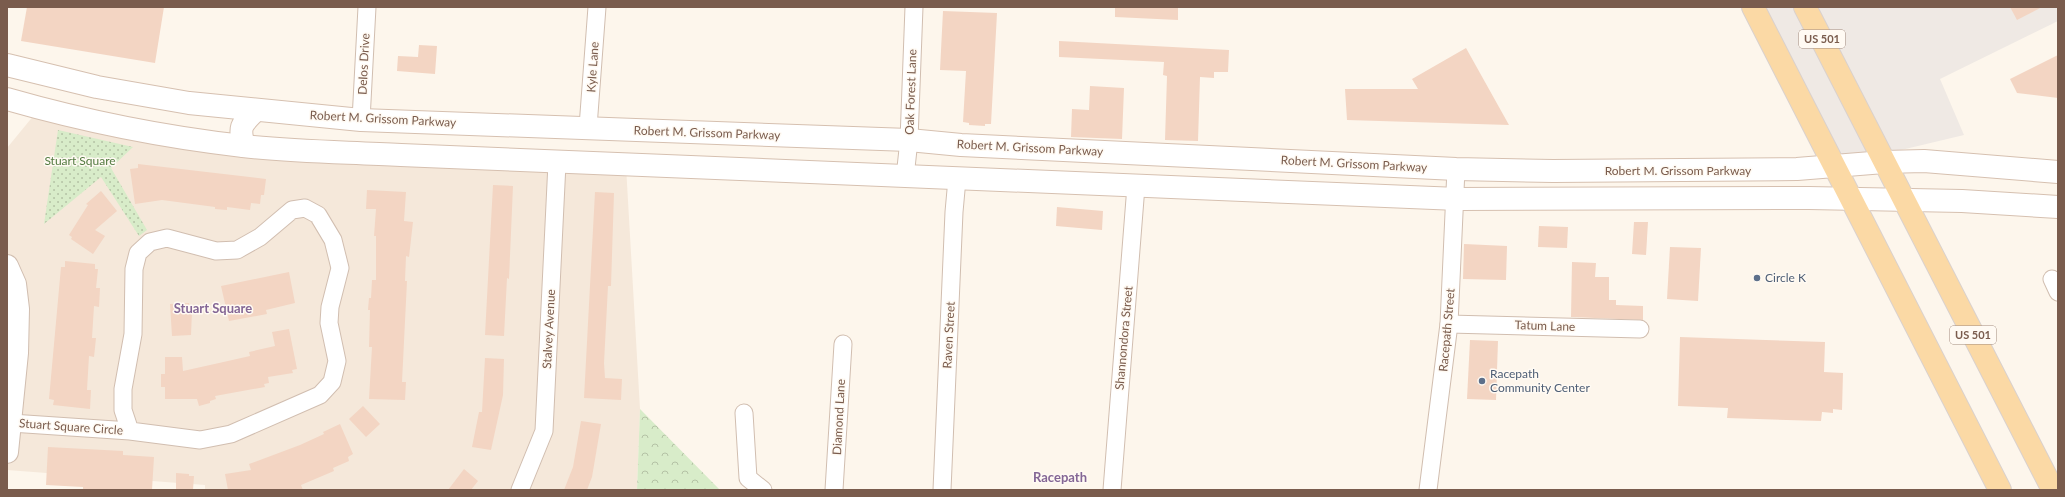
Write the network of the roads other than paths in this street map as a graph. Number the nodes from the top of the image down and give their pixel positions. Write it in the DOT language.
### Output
graph roads {
  1 [pos="367,7"];
  2 [pos="597,7"];
  3 [pos="914,7"];
  4 [pos="1753,7"];
  5 [pos="1805,7"];
  6 [pos="7,65"];
  7 [pos="7,99"];
  8 [pos="256,110"];
  9 [pos="361,120"];
  10 [pos="588,127"];
  11 [pos="909,140"];
  12 [pos="244,146"];
  13 [pos="1884,162"];
  14 [pos="557,163"];
  15 [pos="1834,166"];
  16 [pos="1456,169"];
  17 [pos="2058,172"];
  18 [pos="905,177"];
  19 [pos="958,179"];
  20 [pos="1136,186"];
  21 [pos="1455,199"];
  22 [pos="1851,199"];
  23 [pos="1902,200"];
  24 [pos="2058,207"];
  25 [pos="7,266"];
  26 [pos="1449,324"];
  27 [pos="1640,329"];
  28 [pos="843,344"];
  29 [pos="744,413"];
  30 [pos="11,423"];
  31 [pos="130,431"];
  32 [pos="7,452"];
  33 [pos="520,490"];
  34 [pos="763,490"];
  35 [pos="834,490"];
  36 [pos="942,490"];
  37 [pos="1112,490"];
  38 [pos="1428,490"];
  39 [pos="2000,490"];
  40 [pos="2053,490"];
  1 -- 9 [label="street, Delos Drive"];
  2 -- 10 [label="street, Kyle Lane"];
  3 -- 11 [label="street, Oak Forest Lane"];
  4 -- 15 [label="main road"];
  5 -- 13 [label="main road, US 501"];
  6 -- 8 [label="main road, Robert M. Grissom Parkway"];
  7 -- 12 [label="main road"];
  8 -- 9 [label="main road, Robert M. Grissom Parkway"];
  8 -- 12 [label="main road"];
  9 -- 10 [label="main road, Robert M. Grissom Parkway"];
  10 -- 11 [label="main road, Robert M. Grissom Parkway"];
  11 -- 16 [label="main road, Robert M. Grissom Parkway"];
  11 -- 18 [label="street, Oak Forest Lane"];
  12 -- 14 [label="main road"];
  13 -- 15 [label="main road, Robert M. Grissom Parkway"];
  13 -- 17 [label="main road, Robert M. Grissom Parkway"];
  13 -- 23 [label="main road, US 501"];
  14 -- 18 [label="main road"];
  14 -- 33 [label="street, Stalvey Avenue"];
  15 -- 16 [label="main road, Robert M. Grissom Parkway"];
  15 -- 22 [label="main road"];
  16 -- 21 [label="street, Racepath Street"];
  18 -- 19 [label="main road"];
  19 -- 20 [label="main road"];
  19 -- 36 [label="street, Raven Street"];
  20 -- 21 [label="main road"];
  20 -- 37 [label="street, Shannondora Street"];
  21 -- 22 [label="main road"];
  21 -- 26 [label="street, Racepath Street"];
  22 -- 23 [label="main road"];
  22 -- 39 [label="main road"];
  23 -- 24 [label="main road"];
  23 -- 40 [label="main road, US 501"];
  25 -- 30 [label="main road"];
  26 -- 27 [label="street, Tatum Lane"];
  26 -- 38 [label="street, Racepath Street"];
  28 -- 35 [label="street, Diamond Lane"];
  29 -- 34 [label="street"];
  30 -- 31 [label="street, Stuart Square Circle"];
  30 -- 32 [label="main road"];
  31 -- 31 [label="street, Stuart Square Circle"];
}
